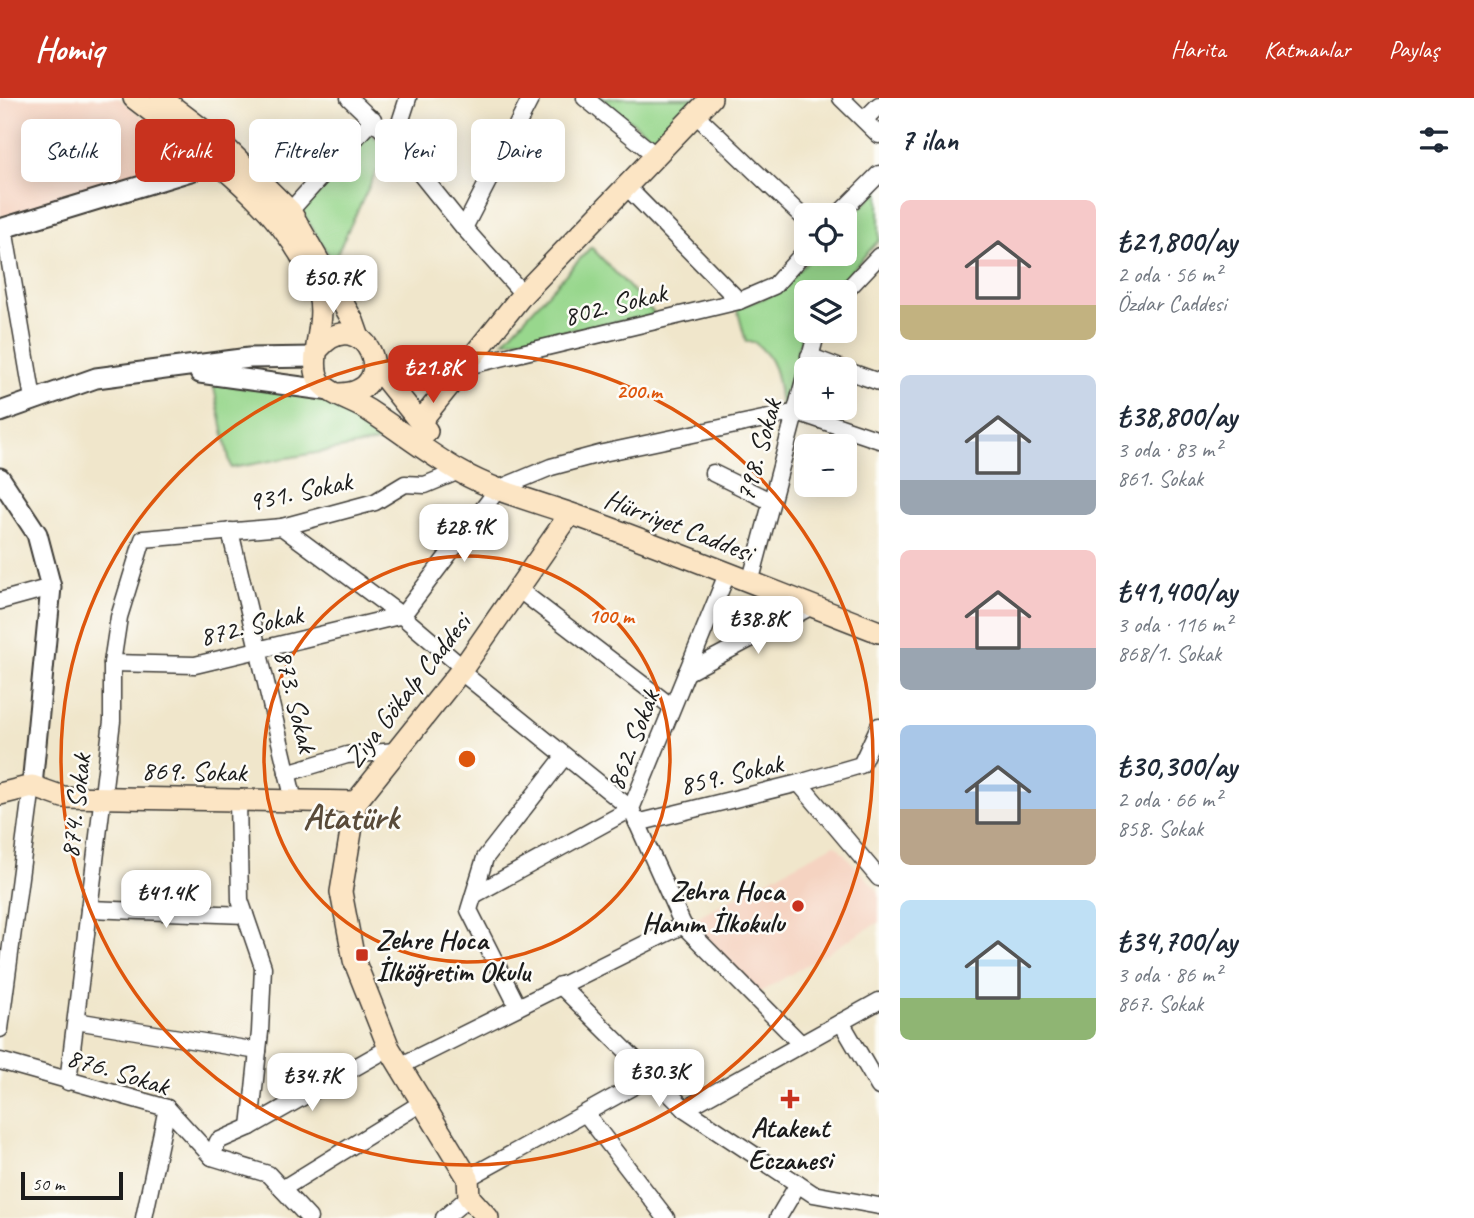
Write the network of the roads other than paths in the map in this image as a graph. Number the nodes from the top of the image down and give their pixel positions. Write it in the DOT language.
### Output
graph roads {
  1 [pos="134,98"];
  2 [pos="161,98"];
  3 [pos="349,98"];
  4 [pos="408,98"];
  5 [pos="531,98"];
  6 [pos="586,98"];
  7 [pos="711,98"];
  8 [pos="841,98"];
  9 [pos="879,105"];
  10 [pos="695,114"];
  11 [pos="166,119"];
  12 [pos="183,119"];
  13 [pos="373,119"];
  14 [pos="401,119"];
  15 [pos="864,120"];
  16 [pos="879,135"];
  17 [pos="655,155"];
  18 [pos="235,166"];
  19 [pos="235,172"];
  20 [pos="879,173"];
  21 [pos="155,182"];
  22 [pos="427,182"];
  23 [pos="626,186"];
  24 [pos="850,203"];
  25 [pos="794,209"];
  26 [pos="290,211"];
  27 [pos="464,228"];
  28 [pos="2,229"];
  29 [pos="879,256"];
  30 [pos="794,264"];
  31 [pos="856,280"];
  32 [pos="523,294"];
  33 [pos="739,301"];
  34 [pos="359,338"];
  35 [pos="813,343"];
  36 [pos="317,353"];
  37 [pos="809,356"];
  38 [pos="375,366"];
  39 [pos="467,366"];
  40 [pos="171,370"];
  41 [pos="857,374"];
  42 [pos="879,382"];
  43 [pos="336,393"];
  44 [pos="33,399"];
  45 [pos="0,412"];
  46 [pos="794,413"];
  47 [pos="795,420"];
  48 [pos="820,420"];
  49 [pos="420,422"];
  50 [pos="879,440"];
  51 [pos="459,471"];
  52 [pos="713,473"];
  53 [pos="0,478"];
  54 [pos="498,489"];
  55 [pos="771,501"];
  56 [pos="570,514"];
  57 [pos="282,527"];
  58 [pos="230,531"];
  59 [pos="143,539"];
  60 [pos="727,574"];
  61 [pos="750,583"];
  62 [pos="51,587"];
  63 [pos="518,589"];
  64 [pos="0,601"];
  65 [pos="812,607"];
  66 [pos="400,616"];
  67 [pos="879,632"];
  68 [pos="256,651"];
  69 [pos="113,663"];
  70 [pos="461,669"];
  71 [pos="686,673"];
  72 [pos="672,707"];
  73 [pos="879,726"];
  74 [pos="396,751"];
  75 [pos="564,757"];
  76 [pos="287,774"];
  77 [pos="799,783"];
  78 [pos="32,786"];
  79 [pos="0,794"];
  80 [pos="103,797"];
  81 [pos="238,800"];
  82 [pos="294,801"];
  83 [pos="355,802"];
  84 [pos="634,816"];
  85 [pos="879,878"];
  86 [pos="474,895"];
  87 [pos="89,909"];
  88 [pos="245,915"];
  89 [pos="682,925"];
  90 [pos="561,985"];
  91 [pos="879,1001"];
  92 [pos="1,1002"];
  93 [pos="518,1007"];
  94 [pos="76,1021"];
  95 [pos="841,1022"];
  96 [pos="0,1028"];
  97 [pos="801,1044"];
  98 [pos="389,1048"];
  99 [pos="258,1051"];
  100 [pos="0,1061"];
  101 [pos="402,1065"];
  102 [pos="652,1076"];
  103 [pos="68,1082"];
  104 [pos="879,1087"];
  105 [pos="423,1102"];
  106 [pos="167,1108"];
  107 [pos="685,1109"];
  108 [pos="586,1114"];
  109 [pos="250,1127"];
  110 [pos="212,1157"];
  111 [pos="798,1184"];
  112 [pos="468,1188"];
  113 [pos="282,1189"];
  114 [pos="879,1206"];
  115 [pos="144,1218"];
  116 [pos="309,1218"];
  117 [pos="444,1218"];
  118 [pos="488,1218"];
  119 [pos="666,1218"];
  120 [pos="778,1218"];
  1 -- 11 [label="main road, Hürriyet Caddesi"];
  2 -- 12 [label="main road, Hürriyet Caddesi"];
  3 -- 13 [label="street"];
  4 -- 14 [label="street"];
  5 -- 27 [label="street"];
  6 -- 17 [label="street"];
  7 -- 10 [label="main road"];
  8 -- 15 [label="street"];
  9 -- 15 [label="street"];
  10 -- 17 [label="main road"];
  10 -- 25 [label="street"];
  13 -- 26 [label="street"];
  15 -- 16 [label="street"];
  17 -- 23 [label="main road"];
  18 -- 26 [label="main road, Hürriyet Caddesi"];
  19 -- 36 [label="main road, Hürriyet Caddesi"];
  20 -- 24 [label="street"];
  21 -- 28 [label="street"];
  22 -- 27 [label="street"];
  23 -- 32 [label="main road"];
  23 -- 33 [label="street"];
  26 -- 34 [label="main road, Hürriyet Caddesi"];
  27 -- 32 [label="street"];
  28 -- 44 [label="street"];
  29 -- 31 [label="street"];
  30 -- 33 [label="street, 802. Sokak"];
  32 -- 39 [label="main road"];
  33 -- 39 [label="street, 802. Sokak"];
  34 -- 36 [label="main road"];
  34 -- 38 [label="main road, Hürriyet Caddesi"];
  35 -- 37 [label="street, 798. Sokak"];
  36 -- 40 [label="street"];
  36 -- 43 [label="main road, Hürriyet Caddesi"];
  38 -- 43 [label="main road"];
  38 -- 49 [label="main road, Hürriyet Caddesi"];
  39 -- 49 [label="main road"];
  40 -- 43 [label="street"];
  40 -- 44 [label="street"];
  41 -- 42 [label="street"];
  43 -- 51 [label="main road, Hürriyet Caddesi"];
  44 -- 45 [label="street"];
  46 -- 54 [label="street"];
  47 -- 55 [label="street, 798. Sokak"];
  48 -- 50 [label="street"];
  49 -- 51 [label="main road, Hürriyet Caddesi"];
  51 -- 54 [label="main road, Hürriyet Caddesi"];
  51 -- 57 [label="street, 931. Sokak"];
  52 -- 55 [label="street"];
  53 -- 62 [label="street"];
  54 -- 56 [label="main road, Hürriyet Caddesi"];
  54 -- 66 [label="street"];
  55 -- 61 [label="street, 798. Sokak"];
  56 -- 60 [label="main road, Hürriyet Caddesi"];
  56 -- 63 [label="main road, Ziya Gökalp Caddesi"];
  57 -- 58 [label="street, 931. Sokak"];
  57 -- 66 [label="street"];
  58 -- 59 [label="street, 931. Sokak"];
  58 -- 68 [label="street, 873. Sokak"];
  59 -- 69 [label="street, 874. Sokak"];
  60 -- 61 [label="main road, Hürriyet Caddesi"];
  60 -- 71 [label="street, 862. Sokak"];
  61 -- 65 [label="main road, Hürriyet Caddesi"];
  62 -- 64 [label="street"];
  62 -- 78 [label="street"];
  63 -- 70 [label="main road, Ziya Gökalp Caddesi"];
  63 -- 72 [label="street"];
  65 -- 67 [label="main road, Hürriyet Caddesi"];
  65 -- 71 [label="street"];
  66 -- 68 [label="street, 872. Sokak"];
  66 -- 70 [label="street"];
  68 -- 69 [label="street, 872. Sokak"];
  68 -- 76 [label="street, 873. Sokak"];
  69 -- 80 [label="street, 874. Sokak"];
  70 -- 74 [label="main road, Ziya Gökalp Caddesi"];
  70 -- 75 [label="street"];
  71 -- 72 [label="street, 862. Sokak"];
  72 -- 84 [label="street, 862. Sokak"];
  73 -- 77 [label="street"];
  74 -- 76 [label="street, 869. Sokak"];
  74 -- 83 [label="main road, Ziya Gökalp Caddesi"];
  75 -- 84 [label="street"];
  75 -- 86 [label="street"];
  76 -- 82 [label="street, 873. Sokak"];
  77 -- 84 [label="street, 859. Sokak"];
  77 -- 85 [label="street, 859. Sokak"];
  78 -- 79 [label="main road"];
  78 -- 80 [label="main road, 869. Sokak"];
  78 -- 92 [label="street"];
  80 -- 81 [label="main road, 869. Sokak"];
  80 -- 87 [label="street, 874. Sokak"];
  81 -- 82 [label="main road, 869. Sokak"];
  81 -- 88 [label="street"];
  82 -- 83 [label="main road, 869. Sokak"];
  83 -- 98 [label="main road, Ziya Gökalp Caddesi"];
  84 -- 86 [label="street, 859. Sokak"];
  84 -- 89 [label="street, 862. Sokak"];
  86 -- 93 [label="street"];
  87 -- 88 [label="street"];
  87 -- 94 [label="street, 874. Sokak"];
  88 -- 99 [label="street"];
  89 -- 90 [label="street"];
  89 -- 97 [label="street, 862. Sokak"];
  90 -- 93 [label="street"];
  90 -- 102 [label="street"];
  91 -- 95 [label="street"];
  92 -- 96 [label="street"];
  93 -- 101 [label="street"];
  94 -- 99 [label="street"];
  94 -- 103 [label="street, 874. Sokak"];
  95 -- 97 [label="street"];
  95 -- 104 [label="street"];
  97 -- 107 [label="street"];
  98 -- 101 [label="main road, Ziya Gökalp Caddesi"];
  98 -- 109 [label="street"];
  99 -- 109 [label="street"];
  100 -- 103 [label="street, 876. Sokak"];
  101 -- 105 [label="main road, Ziya Gökalp Caddesi"];
  102 -- 107 [label="street"];
  102 -- 108 [label="street"];
  103 -- 106 [label="street, 876. Sokak"];
  105 -- 112 [label="main road, Ziya Gökalp Caddesi"];
  105 -- 113 [label="street"];
  106 -- 110 [label="street, 876. Sokak"];
  106 -- 115 [label="street"];
  107 -- 111 [label="street"];
  108 -- 112 [label="street"];
  108 -- 119 [label="street"];
  109 -- 110 [label="street"];
  110 -- 113 [label="street"];
  111 -- 114 [label="street"];
  111 -- 120 [label="street"];
  112 -- 117 [label="street"];
  112 -- 118 [label="main road, Ziya Gökalp Caddesi"];
  113 -- 116 [label="street"];
}
